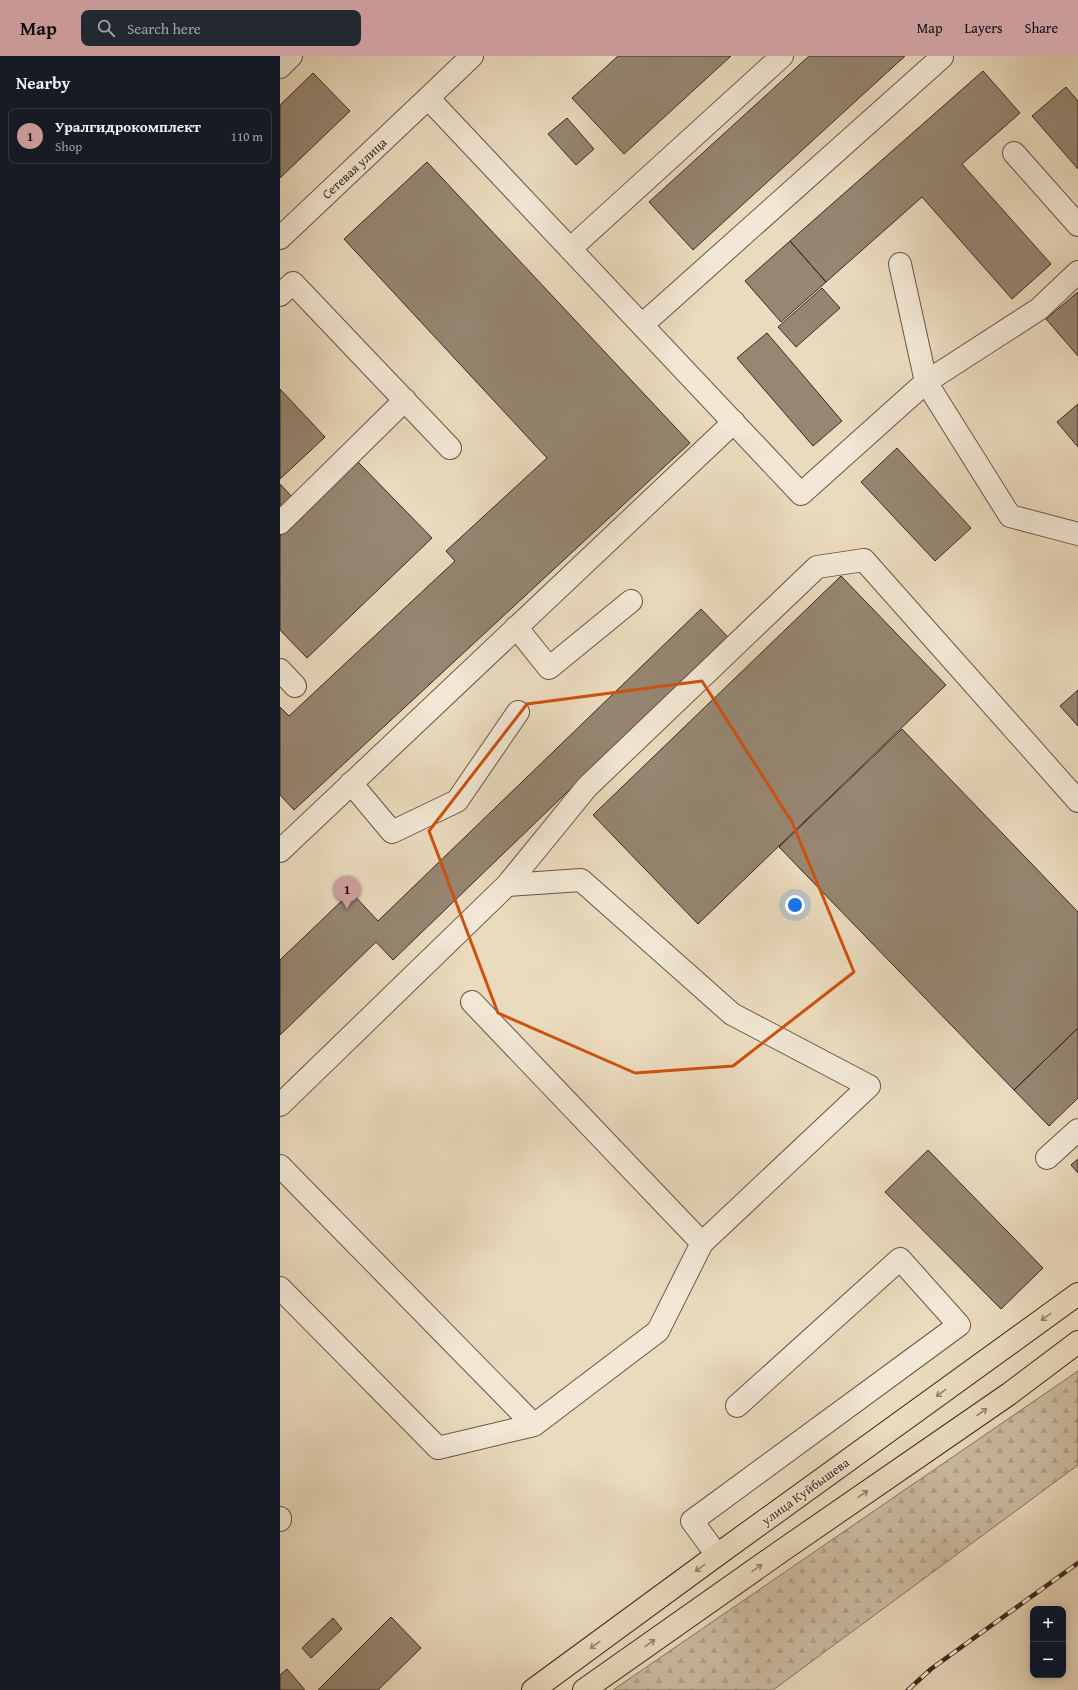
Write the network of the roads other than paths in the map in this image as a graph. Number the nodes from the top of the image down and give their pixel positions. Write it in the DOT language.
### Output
graph roads {
  1 [pos="291,56"];
  2 [pos="472,56"];
  3 [pos="782,56"];
  4 [pos="942,57"];
  5 [pos="280,67"];
  6 [pos="428,98"];
  7 [pos="1014,153"];
  8 [pos="1078,224"];
  9 [pos="280,238"];
  10 [pos="570,250"];
  11 [pos="900,264"];
  12 [pos="1078,272"];
  13 [pos="280,295"];
  14 [pos="642,325"];
  15 [pos="926,382"];
  16 [pos="405,400"];
  17 [pos="734,422"];
  18 [pos="450,448"];
  19 [pos="280,523"];
  20 [pos="1078,534"];
  21 [pos="631,601"];
  22 [pos="516,627"];
  23 [pos="280,670"];
  24 [pos="295,686"];
  25 [pos="518,712"];
  26 [pos="351,783"];
  27 [pos="1078,801"];
  28 [pos="280,851"];
  29 [pos="507,884"];
  30 [pos="472,1002"];
  31 [pos="280,1105"];
  32 [pos="1078,1130"];
  33 [pos="1047,1158"];
  34 [pos="280,1166"];
  35 [pos="702,1243"];
  36 [pos="280,1288"];
  37 [pos="1078,1294"];
  38 [pos="1078,1342"];
  39 [pos="737,1406"];
  40 [pos="534,1425"];
  41 [pos="761,1524"];
  42 [pos="780,1552"];
  43 [pos="717,1555"];
  44 [pos="533,1690"];
  45 [pos="584,1690"];
  1 -- 5 [label="street"];
  2 -- 6 [label="street, Сетевая улица"];
  3 -- 10 [label="street"];
  4 -- 14 [label="street"];
  6 -- 9 [label="street, Сетевая улица"];
  6 -- 10 [label="street"];
  7 -- 8 [label="street"];
  10 -- 14 [label="street"];
  11 -- 15 [label="street"];
  12 -- 15 [label="street"];
  13 -- 16 [label="street"];
  14 -- 17 [label="street"];
  15 -- 17 [label="street"];
  15 -- 20 [label="street"];
  16 -- 18 [label="street"];
  16 -- 19 [label="street"];
  17 -- 22 [label="street"];
  21 -- 22 [label="street"];
  22 -- 26 [label="street"];
  23 -- 24 [label="street"];
  25 -- 26 [label="street"];
  26 -- 28 [label="street"];
  27 -- 29 [label="street"];
  29 -- 31 [label="street"];
  29 -- 35 [label="street"];
  30 -- 35 [label="street"];
  32 -- 33 [label="street"];
  34 -- 40 [label="street"];
  35 -- 40 [label="street"];
  36 -- 40 [label="street"];
  37 -- 41 [label="main road, улица Куйбышева, one-way"];
  42 -- 38 [label="main road, one-way"];
  39 -- 43 [label="street"];
  41 -- 42 [label="main road"];
  41 -- 43 [label="main road, улица Куйбышева"];
  45 -- 42 [label="main road, one-way"];
  43 -- 44 [label="main road, улица Куйбышева, one-way"];
}
